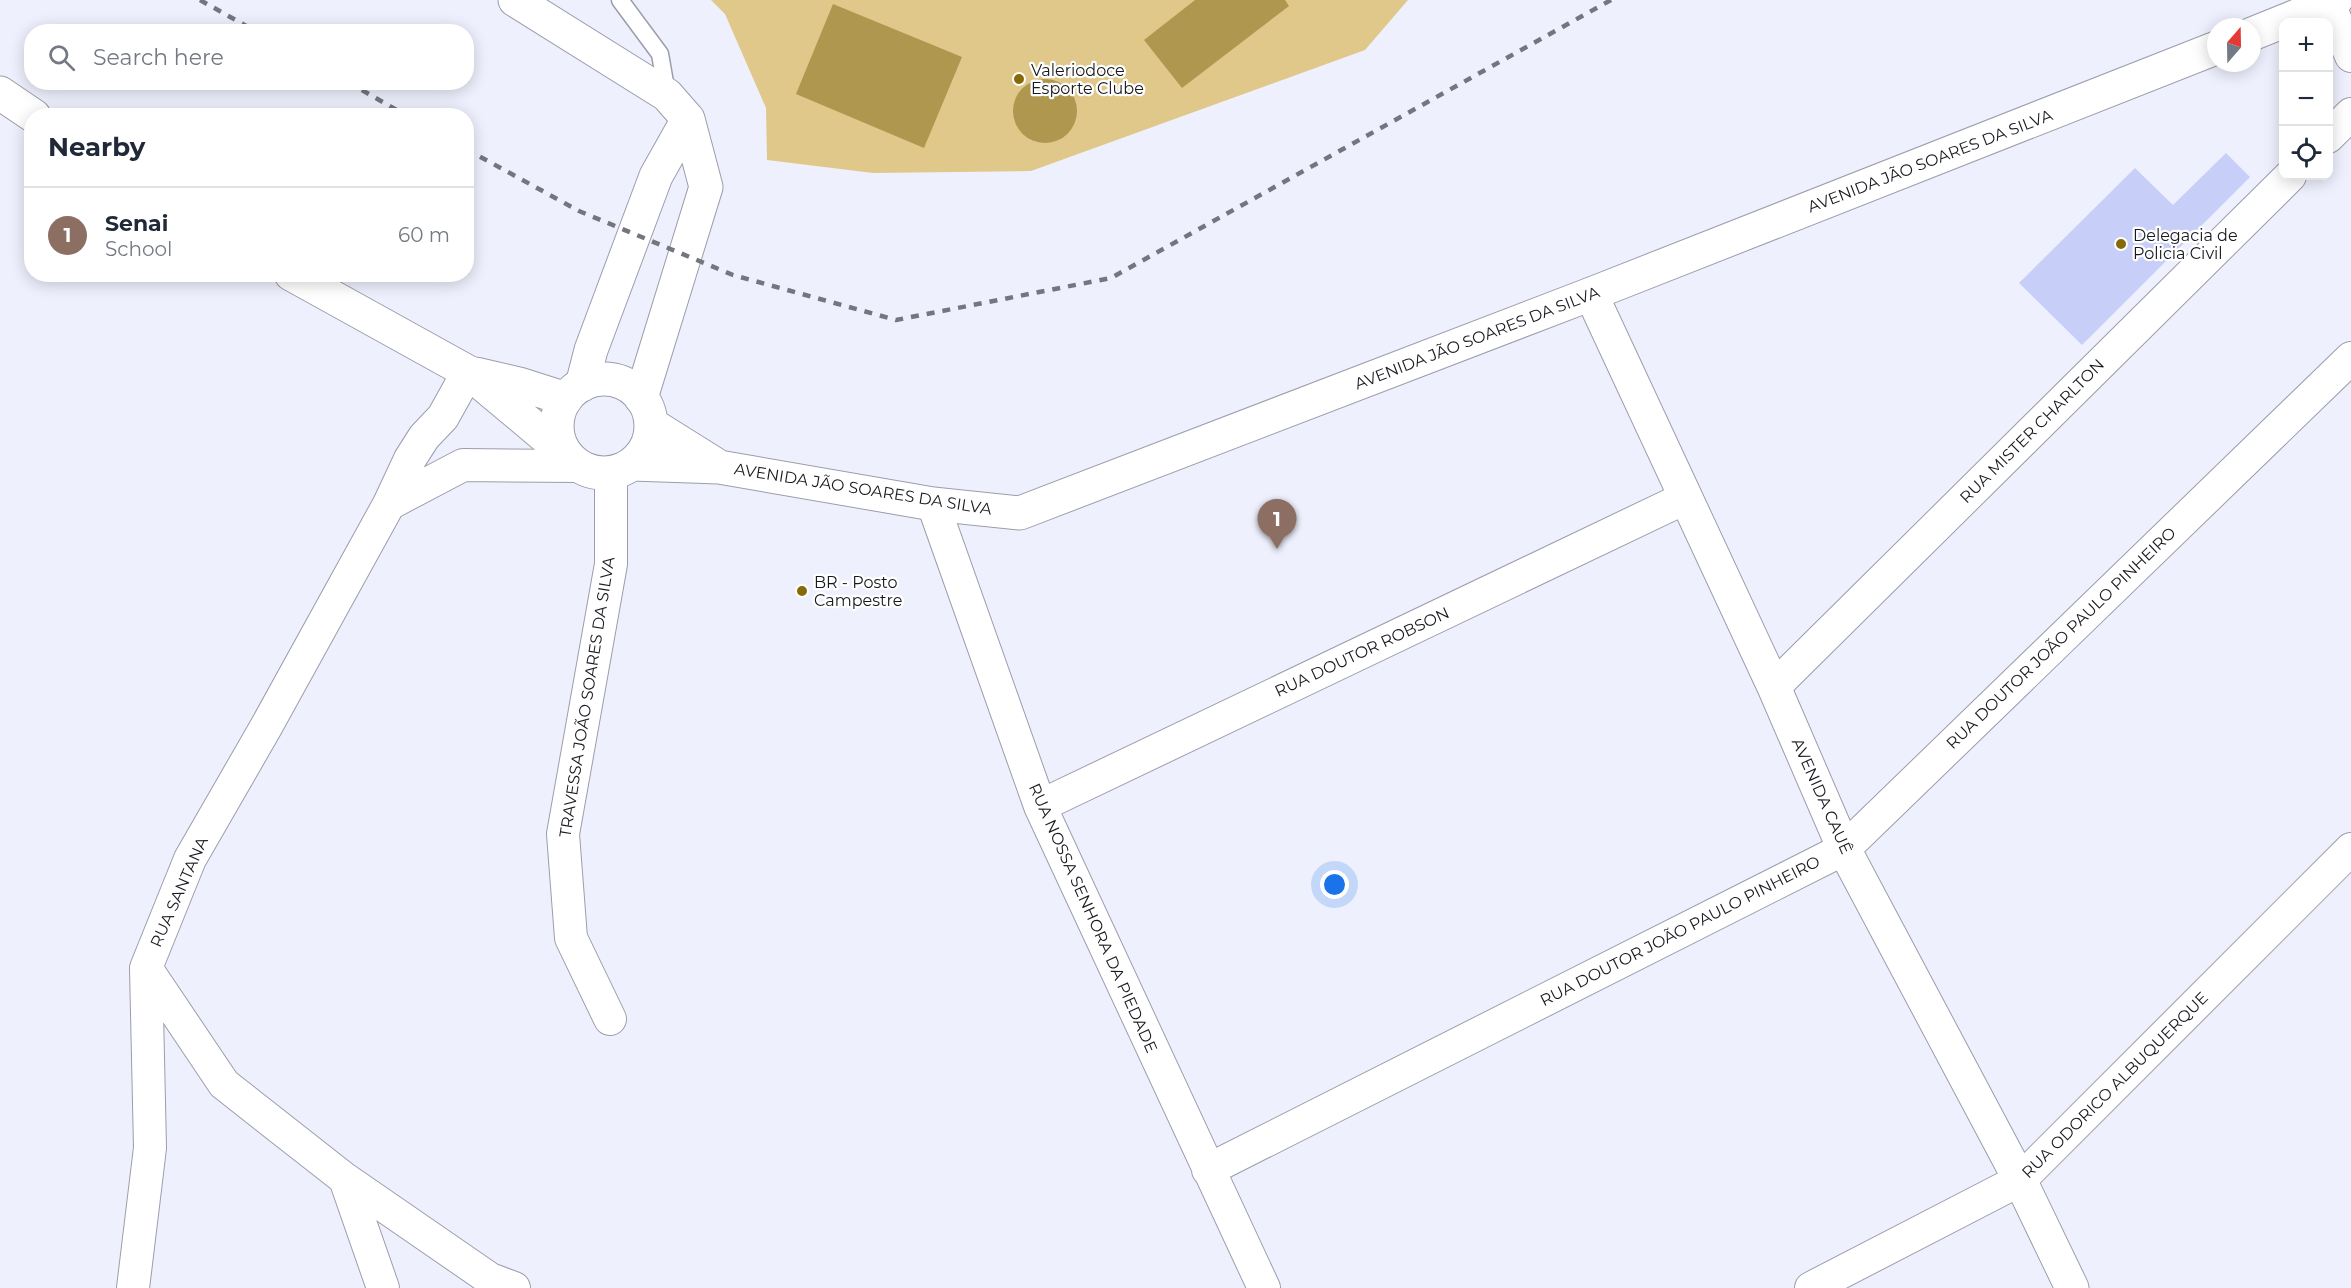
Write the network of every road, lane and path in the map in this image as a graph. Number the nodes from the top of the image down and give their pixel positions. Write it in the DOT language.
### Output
graph roads {
  1 [pos="514,0"];
  2 [pos="620,0"];
  3 [pos="2333,2"];
  4 [pos="2261,30"];
  5 [pos="2207,52"];
  6 [pos="2351,56"];
  7 [pos="0,93"];
  8 [pos="667,95"];
  9 [pos="24,109"];
  10 [pos="2351,114"];
  11 [pos="688,119"];
  12 [pos="2333,132"];
  13 [pos="2285,180"];
  14 [pos="305,282"];
  15 [pos="1591,294"];
  16 [pos="2351,358"];
  17 [pos="468,372"];
  18 [pos="574,392"];
  19 [pos="646,411"];
  20 [pos="573,461"];
  21 [pos="719,467"];
  22 [pos="621,469"];
  23 [pos="1685,498"];
  24 [pos="388,504"];
  25 [pos="933,504"];
  26 [pos="1774,687"];
  27 [pos="1040,806"];
  28 [pos="1844,849"];
  29 [pos="2351,849"];
  30 [pos="146,968"];
  31 [pos="610,1019"];
  32 [pos="1208,1170"];
  33 [pos="345,1179"];
  34 [pos="2020,1180"];
  35 [pos="133,1288"];
  36 [pos="383,1288"];
  37 [pos="514,1288"];
  38 [pos="1264,1288"];
  39 [pos="1810,1288"];
  40 [pos="2072,1288"];
  1 -- 8 [label="main road"];
  2 -- 8 [label="lane"];
  3 -- 4 [label="main road"];
  3 -- 6 [label="street"];
  5 -- 15 [label="main road, AVENIDA JÃO SOARES DA SILVA"];
  7 -- 9 [label="main road"];
  8 -- 11 [label="main road"];
  10 -- 12 [label="street"];
  11 -- 18 [label="main road"];
  11 -- 19 [label="main road"];
  13 -- 26 [label="street, RUA MISTER CHARLTON"];
  14 -- 17 [label="main road"];
  15 -- 23 [label="main road, AVENIDA CAUÊ"];
  15 -- 25 [label="main road, AVENIDA JÃO SOARES DA SILVA"];
  16 -- 28 [label="street, RUA DOUTOR JOÃO PAULO PINHEIRO"];
  17 -- 18 [label="main road"];
  17 -- 20 [label="main road"];
  17 -- 24 [label="street, RUA SANTANA"];
  18 -- 19 [label="main road"];
  18 -- 20 [label="main road"];
  19 -- 21 [label="main road"];
  19 -- 22 [label="main road"];
  20 -- 22 [label="main road"];
  20 -- 24 [label="street"];
  21 -- 22 [label="main road"];
  21 -- 25 [label="main road, AVENIDA JÃO SOARES DA SILVA"];
  22 -- 31 [label="street, TRAVESSA JOÃO SOARES DA SILVA"];
  23 -- 26 [label="main road, AVENIDA CAUÊ"];
  23 -- 27 [label="street, RUA DOUTOR ROBSON"];
  24 -- 30 [label="street, RUA SANTANA"];
  25 -- 27 [label="street, RUA NOSSA SENHORA DA PIEDADE"];
  26 -- 28 [label="main road, AVENIDA CAUÊ"];
  27 -- 32 [label="street, RUA NOSSA SENHORA DA PIEDADE"];
  28 -- 32 [label="street, RUA DOUTOR JOÃO PAULO PINHEIRO"];
  28 -- 34 [label="main road, AVENIDA CAUÊ"];
  29 -- 34 [label="street, RUA ODORICO ALBUQUERQUE"];
  30 -- 33 [label="street"];
  30 -- 35 [label="street, RUA SANTANA"];
  32 -- 38 [label="street, RUA NOSSA SENHORA DA PIEDADE"];
  33 -- 36 [label="street"];
  33 -- 37 [label="street"];
  34 -- 39 [label="street, RUA ODORICO ALBUQUERQUE"];
  34 -- 40 [label="main road, AVENIDA CAUÊ"];
}
